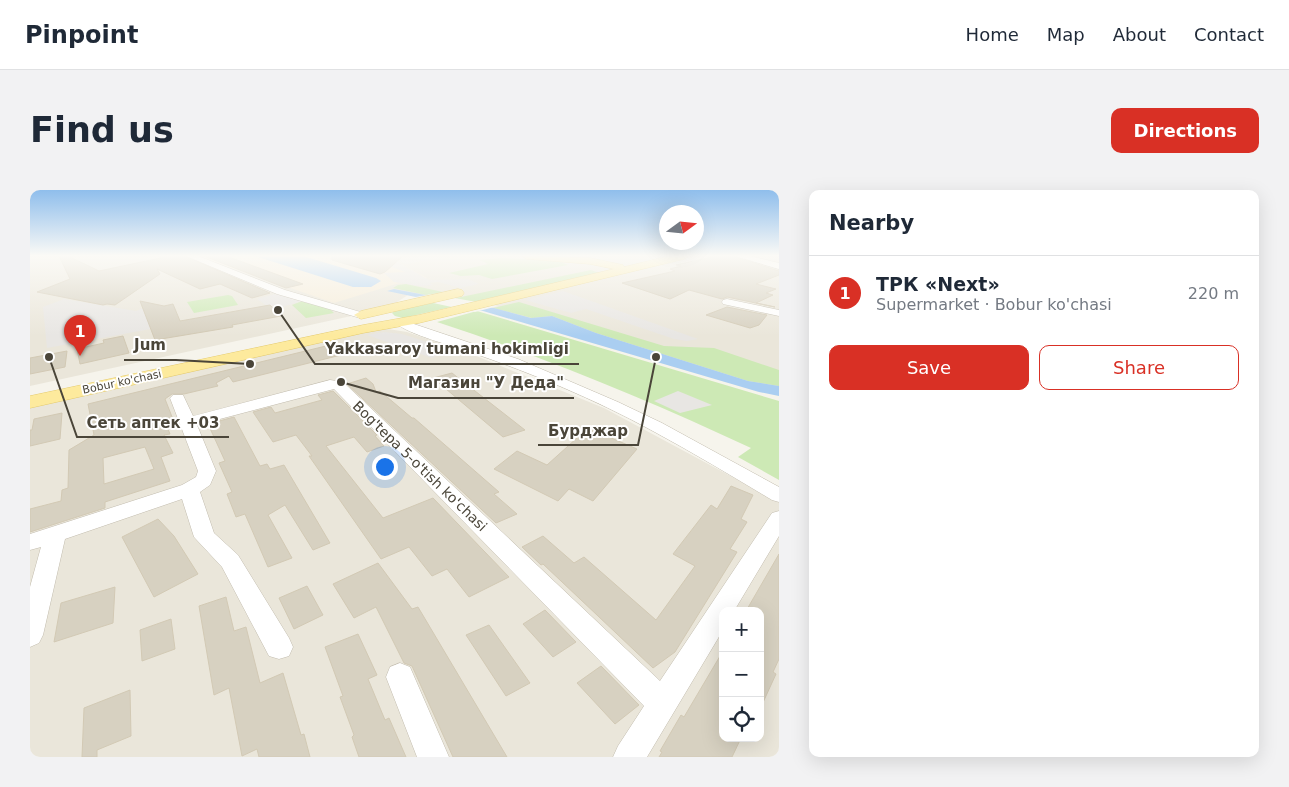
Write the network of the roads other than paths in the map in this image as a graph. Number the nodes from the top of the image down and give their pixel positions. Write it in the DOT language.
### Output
graph roads {
  1 [pos="257,282"];
  2 [pos="550,282"];
  3 [pos="474,290"];
  4 [pos="727,302"];
  5 [pos="779,313"];
  6 [pos="360,315"];
  7 [pos="402,322"];
  8 [pos="30,386"];
  9 [pos="178,398"];
  10 [pos="30,402"];
  11 [pos="188,422"];
  12 [pos="189,490"];
  13 [pos="779,494"];
  14 [pos="779,518"];
  15 [pos="55,535"];
  16 [pos="30,542"];
  17 [pos="30,635"];
  18 [pos="279,647"];
  19 [pos="400,678"];
  20 [pos="663,704"];
  21 [pos="433,757"];
  22 [pos="629,757"];
  1 -- 6 [label="street"];
  2 -- 7 [label="main road, Bobur ko'chasi"];
  3 -- 6 [label="main road, Bobur ko'chasi"];
  4 -- 5 [label="street"];
  6 -- 8 [label="main road, Bobur ko'chasi"];
  7 -- 10 [label="main road, Bobur ko'chasi"];
  7 -- 13 [label="street"];
  9 -- 11 [label="street"];
  11 -- 12 [label="street"];
  11 -- 20 [label="street, Bog'tepa 5-o'tish ko'chasi"];
  12 -- 15 [label="street"];
  12 -- 18 [label="street"];
  14 -- 20 [label="street"];
  15 -- 16 [label="street"];
  15 -- 17 [label="street"];
  19 -- 21 [label="street"];
  20 -- 22 [label="street"];
}
